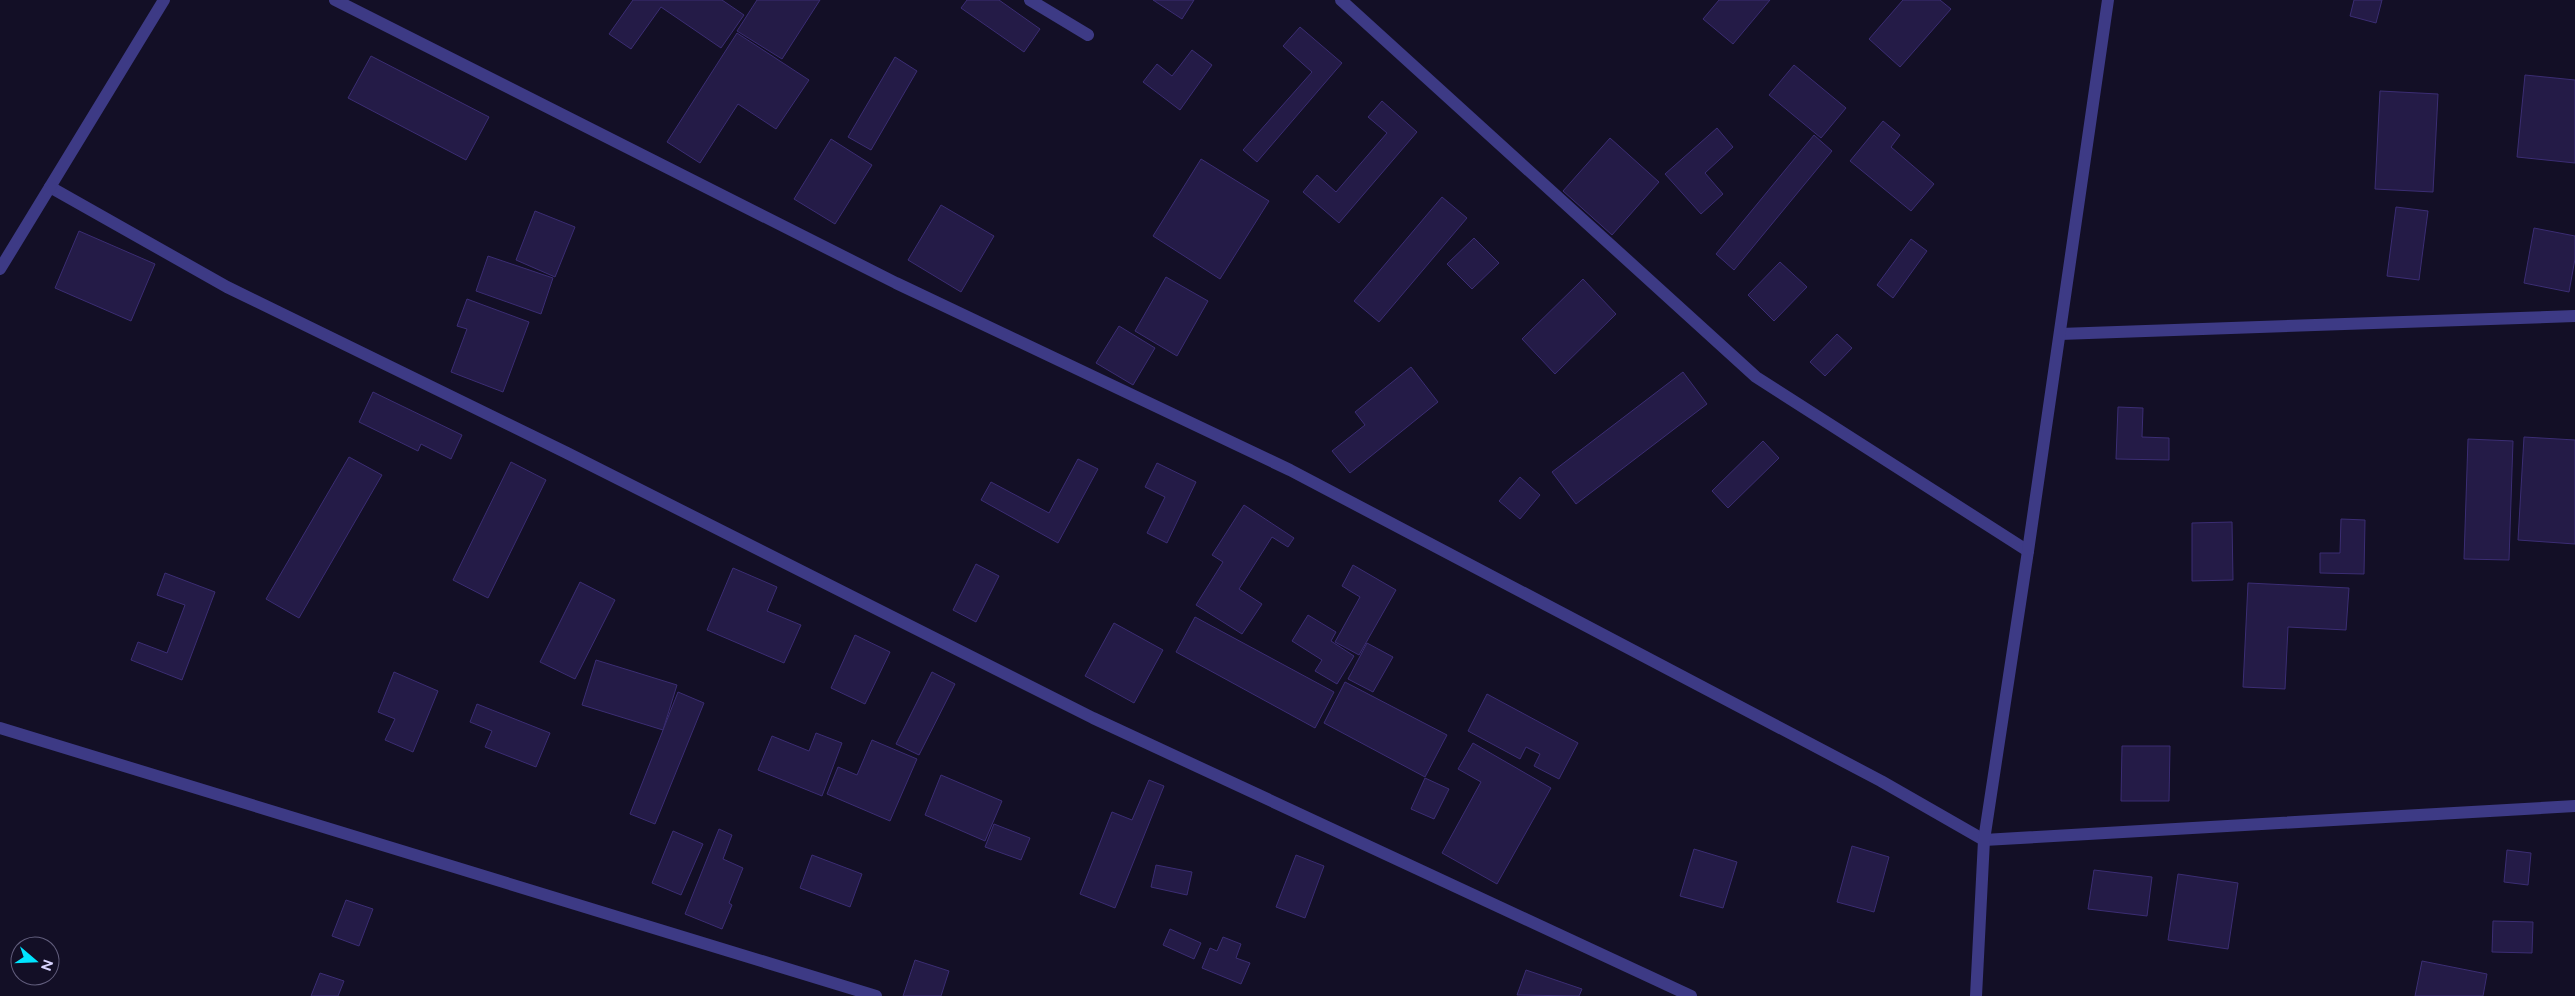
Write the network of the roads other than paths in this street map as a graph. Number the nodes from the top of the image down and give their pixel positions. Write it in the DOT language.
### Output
graph roads {
  1 [pos="164,0"];
  2 [pos="335,0"];
  3 [pos="1030,0"];
  4 [pos="1341,0"];
  5 [pos="2108,0"];
  6 [pos="1088,35"];
  7 [pos="50,187"];
  8 [pos="0,268"];
  9 [pos="2575,316"];
  10 [pos="2060,334"];
  11 [pos="2028,551"];
  12 [pos="0,728"];
  13 [pos="2575,806"];
  14 [pos="1984,840"];
  15 [pos="876,996"];
  16 [pos="1691,996"];
  17 [pos="1976,996"];
  1 -- 7 [label="street"];
  2 -- 14 [label="street"];
  3 -- 6 [label="street"];
  4 -- 11 [label="street"];
  5 -- 10 [label="street"];
  7 -- 8 [label="street"];
  7 -- 16 [label="street"];
  9 -- 10 [label="street"];
  10 -- 11 [label="street"];
  11 -- 14 [label="street"];
  12 -- 15 [label="street"];
  13 -- 14 [label="street"];
  14 -- 17 [label="street"];
}
